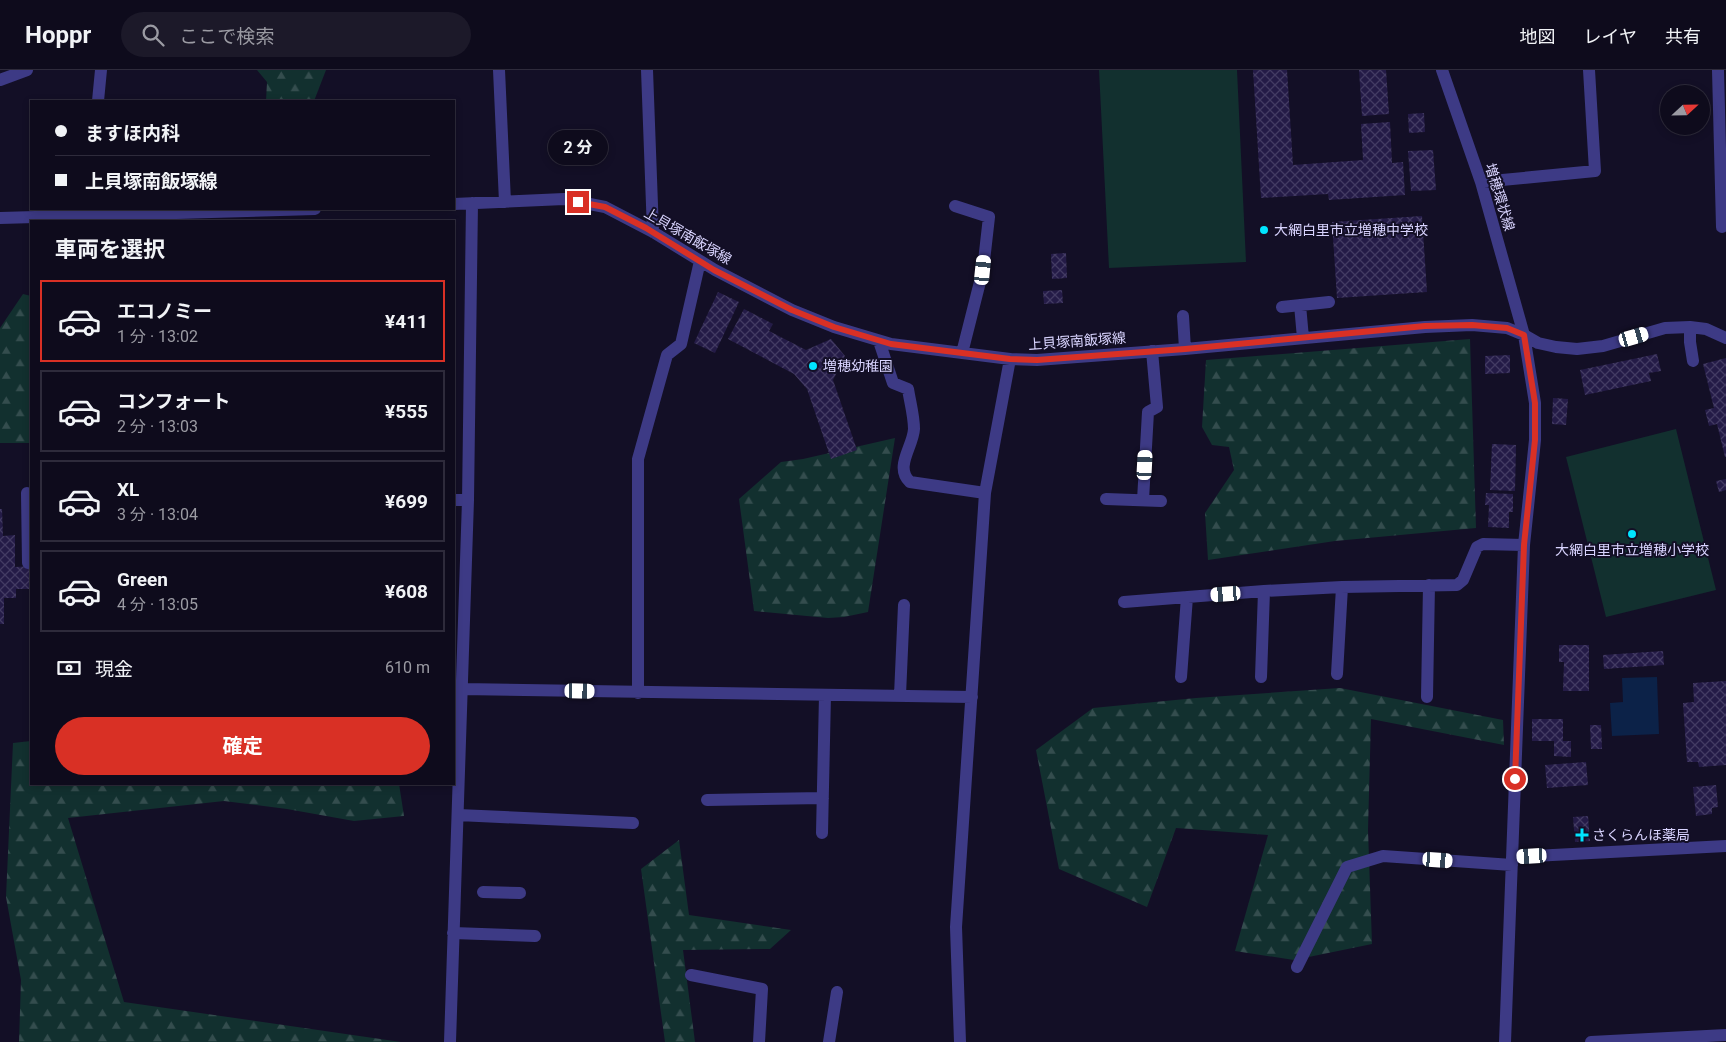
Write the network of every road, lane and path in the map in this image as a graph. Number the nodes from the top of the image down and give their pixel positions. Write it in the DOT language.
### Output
graph roads {
  1 [pos="27,70"];
  2 [pos="101,70"];
  3 [pos="499,70"];
  4 [pos="647,70"];
  5 [pos="1442,70"];
  6 [pos="1589,70"];
  7 [pos="1718,70"];
  8 [pos="0,80"];
  9 [pos="98,100"];
  10 [pos="1481,182"];
  11 [pos="505,202"];
  12 [pos="472,203"];
  13 [pos="455,204"];
  14 [pos="955,206"];
  15 [pos="277,210"];
  16 [pos="85,215"];
  17 [pos="0,218"];
  18 [pos="1722,227"];
  19 [pos="653,232"];
  20 [pos="700,261"];
  21 [pos="1329,302"];
  22 [pos="1300,305"];
  23 [pos="1282,307"];
  24 [pos="1182,316"];
  25 [pos="1690,327"];
  26 [pos="1524,335"];
  27 [pos="1303,338"];
  28 [pos="1726,338"];
  29 [pos="879,340"];
  30 [pos="1185,349"];
  31 [pos="1152,351"];
  32 [pos="962,353"];
  33 [pos="1010,359"];
  34 [pos="1693,361"];
  35 [pos="27,493"];
  36 [pos="985,493"];
  37 [pos="1106,499"];
  38 [pos="455,500"];
  39 [pos="468,500"];
  40 [pos="1143,500"];
  41 [pos="1161,500"];
  42 [pos="1524,545"];
  43 [pos="28,562"];
  44 [pos="1429,585"];
  45 [pos="1342,587"];
  46 [pos="1264,591"];
  47 [pos="1187,597"];
  48 [pos="1124,602"];
  49 [pos="904,605"];
  50 [pos="1337,674"];
  51 [pos="1181,677"];
  52 [pos="1261,677"];
  53 [pos="462,689"];
  54 [pos="638,693"];
  55 [pos="825,695"];
  56 [pos="900,695"];
  57 [pos="972,697"];
  58 [pos="1427,697"];
  59 [pos="823,798"];
  60 [pos="707,800"];
  61 [pos="458,815"];
  62 [pos="633,824"];
  63 [pos="822,833"];
  64 [pos="1726,846"];
  65 [pos="1512,861"];
  66 [pos="483,892"];
  67 [pos="520,894"];
  68 [pos="453,933"];
  69 [pos="535,936"];
  70 [pos="1297,967"];
  71 [pos="691,975"];
  72 [pos="837,992"];
  73 [pos="1726,1035"];
  74 [pos="450,1042"];
  75 [pos="759,1042"];
  76 [pos="829,1042"];
  77 [pos="960,1042"];
  78 [pos="1505,1042"];
  79 [pos="1591,1042"];
  1 -- 8 [label="street"];
  2 -- 9 [label="street"];
  3 -- 11 [label="street"];
  4 -- 19 [label="street"];
  5 -- 10 [label="street, 増穂環状線"];
  6 -- 10 [label="street"];
  7 -- 18 [label="street"];
  10 -- 26 [label="street, 増穂環状線"];
  11 -- 12 [label="street, 上貝塚南飯塚線"];
  11 -- 19 [label="street, 上貝塚南飯塚線"];
  12 -- 13 [label="street, 上貝塚南飯塚線"];
  12 -- 39 [label="street"];
  14 -- 32 [label="street"];
  15 -- 16 [label="street"];
  16 -- 17 [label="street"];
  19 -- 20 [label="street, 上貝塚南飯塚線"];
  20 -- 29 [label="street, 上貝塚南飯塚線"];
  20 -- 54 [label="street"];
  21 -- 22 [label="street"];
  22 -- 23 [label="street"];
  22 -- 27 [label="street"];
  24 -- 30 [label="street"];
  25 -- 26 [label="street, 上貝塚南飯塚線"];
  25 -- 28 [label="street, 上貝塚南飯塚線"];
  25 -- 34 [label="street"];
  26 -- 27 [label="street, 上貝塚南飯塚線"];
  26 -- 42 [label="street, 増穂環状線"];
  27 -- 30 [label="street, 上貝塚南飯塚線"];
  29 -- 32 [label="street, 上貝塚南飯塚線"];
  29 -- 36 [label="street"];
  30 -- 31 [label="street, 上貝塚南飯塚線"];
  31 -- 33 [label="street, 上貝塚南飯塚線"];
  31 -- 40 [label="street"];
  32 -- 33 [label="street, 上貝塚南飯塚線"];
  33 -- 36 [label="street"];
  35 -- 43 [label="street"];
  36 -- 57 [label="street"];
  37 -- 40 [label="street"];
  38 -- 39 [label="street"];
  39 -- 53 [label="street"];
  40 -- 41 [label="street"];
  42 -- 44 [label="street"];
  42 -- 65 [label="street, 増穂環状線"];
  44 -- 45 [label="street"];
  44 -- 58 [label="street"];
  45 -- 46 [label="street"];
  45 -- 50 [label="street"];
  46 -- 47 [label="street"];
  46 -- 52 [label="street"];
  47 -- 48 [label="street"];
  47 -- 51 [label="street"];
  49 -- 56 [label="street"];
  53 -- 54 [label="street"];
  53 -- 61 [label="street"];
  54 -- 55 [label="street"];
  55 -- 56 [label="street"];
  55 -- 59 [label="street"];
  56 -- 57 [label="street"];
  57 -- 77 [label="street"];
  59 -- 60 [label="street"];
  59 -- 63 [label="street"];
  61 -- 62 [label="street"];
  61 -- 68 [label="street"];
  64 -- 65 [label="street"];
  65 -- 70 [label="street"];
  65 -- 78 [label="street, 増穂環状線"];
  66 -- 67 [label="street"];
  68 -- 69 [label="street"];
  68 -- 74 [label="street"];
  71 -- 75 [label="street"];
  72 -- 76 [label="street"];
  73 -- 79 [label="street"];
}
